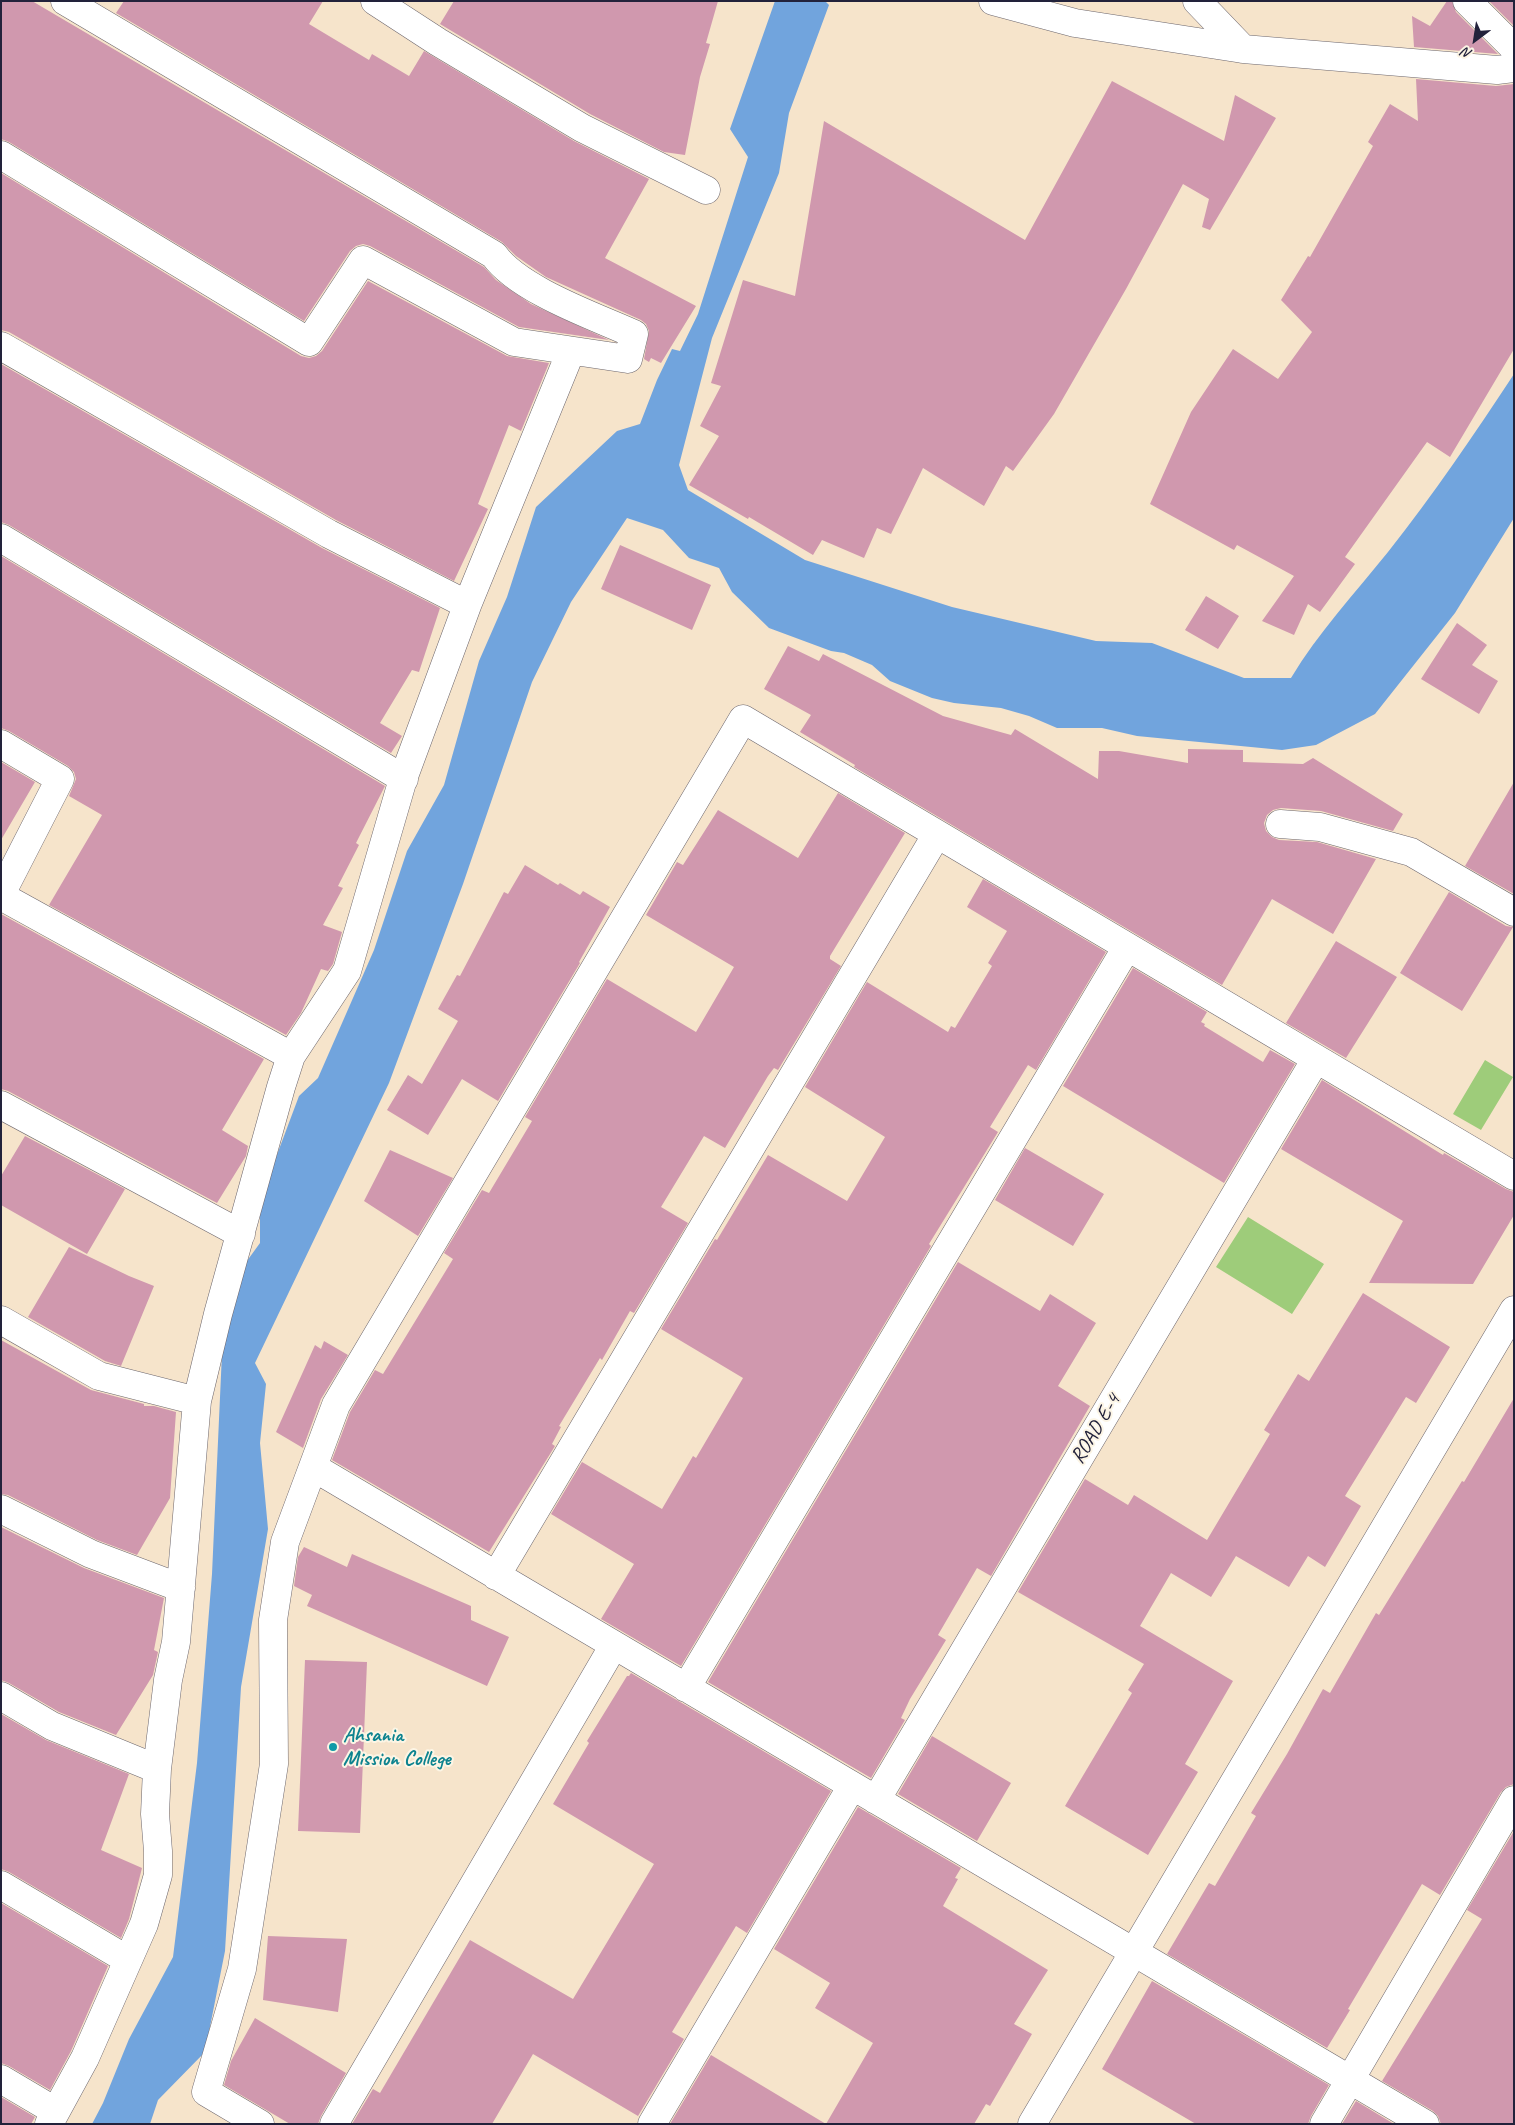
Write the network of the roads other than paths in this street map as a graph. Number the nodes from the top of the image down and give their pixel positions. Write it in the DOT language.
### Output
graph roads {
  1 [pos="65,1"];
  2 [pos="375,1"];
  3 [pos="993,1"];
  4 [pos="1196,1"];
  5 [pos="1467,1"];
  6 [pos="1514,48"];
  7 [pos="1243,49"];
  8 [pos="1514,68"];
  9 [pos="1,155"];
  10 [pos="706,190"];
  11 [pos="1,346"];
  12 [pos="570,351"];
  13 [pos="1,538"];
  14 [pos="468,602"];
  15 [pos="1,744"];
  16 [pos="404,778"];
  17 [pos="1280,824"];
  18 [pos="938,834"];
  19 [pos="1,895"];
  20 [pos="1514,912"];
  21 [pos="1127,946"];
  22 [pos="291,1056"];
  23 [pos="1316,1059"];
  24 [pos="1,1104"];
  25 [pos="1514,1176"];
  26 [pos="241,1234"];
  27 [pos="1514,1310"];
  28 [pos="1,1320"];
  29 [pos="197,1401"];
  30 [pos="313,1467"];
  31 [pos="1,1509"];
  32 [pos="496,1576"];
  33 [pos="181,1588"];
  34 [pos="614,1645"];
  35 [pos="686,1688"];
  36 [pos="1,1696"];
  37 [pos="157,1769"];
  38 [pos="852,1786"];
  39 [pos="876,1800"];
  40 [pos="1514,1800"];
  41 [pos="1,1885"];
  42 [pos="1133,1952"];
  43 [pos="128,1960"];
  44 [pos="1,2079"];
  45 [pos="1349,2079"];
  46 [pos="52,2117"];
  47 [pos="260,2124"];
  48 [pos="334,2124"];
  49 [pos="652,2124"];
  50 [pos="1032,2124"];
  51 [pos="1324,2124"];
  52 [pos="1425,2124"];
  1 -- 12 [label="street"];
  2 -- 10 [label="street"];
  3 -- 7 [label="street"];
  4 -- 7 [label="street"];
  5 -- 6 [label="street"];
  7 -- 8 [label="street"];
  9 -- 12 [label="street"];
  11 -- 14 [label="street"];
  12 -- 14 [label="street"];
  13 -- 16 [label="street"];
  14 -- 16 [label="street"];
  15 -- 19 [label="street"];
  16 -- 22 [label="street"];
  17 -- 20 [label="street"];
  18 -- 21 [label="street"];
  18 -- 30 [label="street"];
  18 -- 32 [label="street"];
  19 -- 22 [label="street"];
  21 -- 23 [label="street"];
  21 -- 35 [label="street"];
  22 -- 26 [label="street"];
  23 -- 25 [label="street"];
  23 -- 39 [label="street, ROAD E-4"];
  24 -- 26 [label="street"];
  26 -- 29 [label="street"];
  27 -- 42 [label="street"];
  28 -- 29 [label="street"];
  29 -- 33 [label="street"];
  30 -- 32 [label="street"];
  30 -- 47 [label="street"];
  31 -- 33 [label="street"];
  32 -- 34 [label="street"];
  33 -- 37 [label="street"];
  34 -- 35 [label="street"];
  34 -- 48 [label="street"];
  35 -- 38 [label="street"];
  36 -- 37 [label="street"];
  37 -- 43 [label="street"];
  38 -- 39 [label="street"];
  38 -- 49 [label="street"];
  39 -- 42 [label="street"];
  40 -- 45 [label="street"];
  41 -- 43 [label="street"];
  42 -- 45 [label="street"];
  42 -- 50 [label="street"];
  43 -- 46 [label="street"];
  44 -- 46 [label="street"];
  45 -- 51 [label="street"];
  45 -- 52 [label="street"];
}
